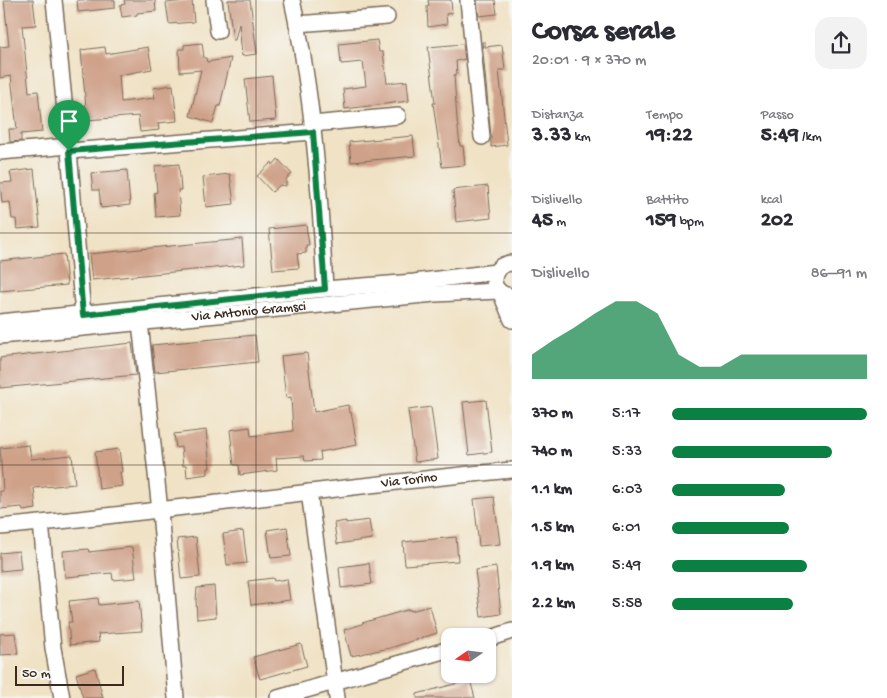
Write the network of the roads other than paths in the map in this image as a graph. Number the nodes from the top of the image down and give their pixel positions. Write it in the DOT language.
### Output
graph roads {
  1 [pos="54,0"];
  2 [pos="214,0"];
  3 [pos="292,0"];
  4 [pos="468,0"];
  5 [pos="387,17"];
  6 [pos="297,24"];
  7 [pos="218,31"];
  8 [pos="398,116"];
  9 [pos="313,128"];
  10 [pos="482,136"];
  11 [pos="69,148"];
  12 [pos="0,152"];
  13 [pos="512,263"];
  14 [pos="496,272"];
  15 [pos="325,289"];
  16 [pos="504,294"];
  17 [pos="83,315"];
  18 [pos="512,320"];
  19 [pos="0,322"];
  20 [pos="140,322"];
  21 [pos="0,336"];
  22 [pos="512,470"];
  23 [pos="309,492"];
  24 [pos="160,511"];
  25 [pos="41,523"];
  26 [pos="0,527"];
  27 [pos="512,631"];
  28 [pos="496,636"];
  29 [pos="441,652"];
  30 [pos="334,682"];
  31 [pos="62,698"];
  32 [pos="176,698"];
  33 [pos="278,698"];
  34 [pos="337,698"];
  1 -- 11 [label="street"];
  2 -- 7 [label="street"];
  3 -- 6 [label="street"];
  4 -- 10 [label="street"];
  5 -- 6 [label="street"];
  6 -- 9 [label="street"];
  8 -- 9 [label="street"];
  9 -- 11 [label="street"];
  9 -- 15 [label="street"];
  11 -- 12 [label="street"];
  11 -- 17 [label="street"];
  13 -- 14 [label="street"];
  14 -- 15 [label="street, Via Antonio Gramsci"];
  14 -- 16 [label="street"];
  15 -- 17 [label="street, Via Antonio Gramsci"];
  16 -- 18 [label="street"];
  16 -- 20 [label="street, Via Antonio Gramsci"];
  17 -- 19 [label="street, Via Antonio Gramsci"];
  20 -- 21 [label="street, Via Antonio Gramsci"];
  20 -- 24 [label="street"];
  22 -- 23 [label="street, Via Torino"];
  23 -- 24 [label="street, Via Torino"];
  23 -- 30 [label="street"];
  24 -- 25 [label="street, Via Torino"];
  24 -- 32 [label="street"];
  25 -- 26 [label="street, Via Torino"];
  25 -- 31 [label="street"];
  27 -- 28 [label="street"];
  29 -- 30 [label="street"];
  30 -- 33 [label="street"];
  30 -- 34 [label="street"];
}
